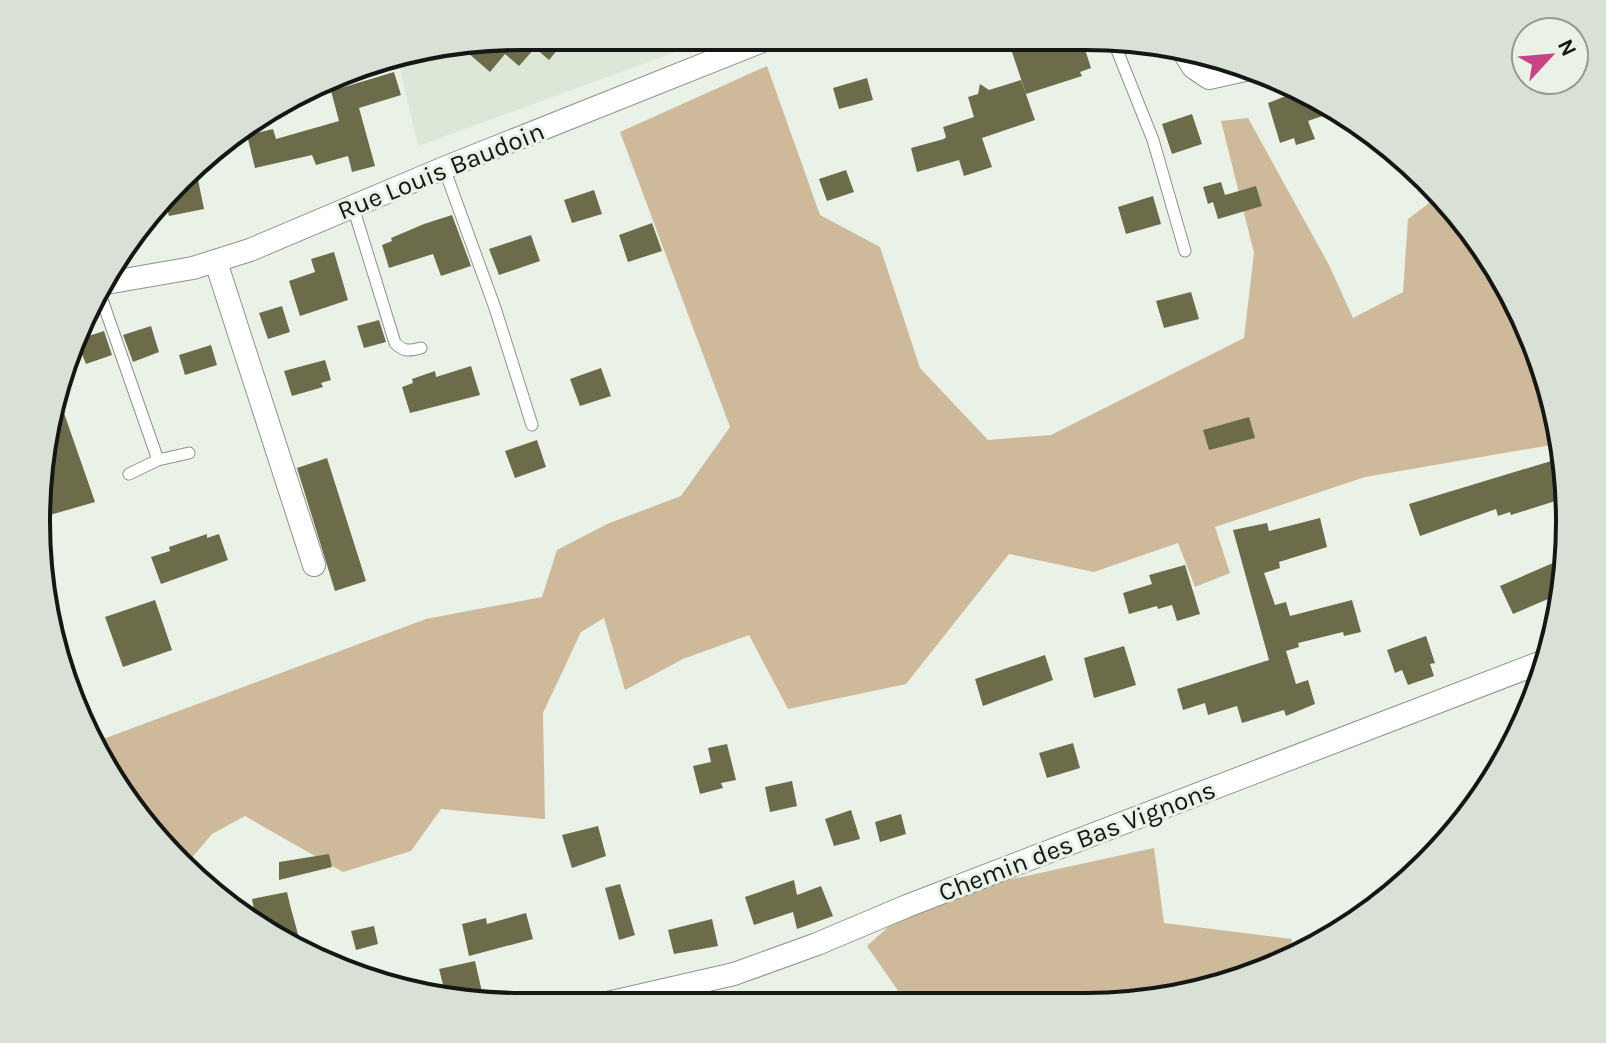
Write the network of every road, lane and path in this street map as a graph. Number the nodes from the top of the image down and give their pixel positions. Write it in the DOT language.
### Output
graph roads {
  1 [pos="740,50"];
  2 [pos="1117,51"];
  3 [pos="1190,62"];
  4 [pos="1230,73"];
  5 [pos="444,168"];
  6 [pos="353,207"];
  7 [pos="1185,251"];
  8 [pos="216,262"];
  9 [pos="116,281"];
  10 [pos="104,304"];
  11 [pos="421,348"];
  12 [pos="532,425"];
  13 [pos="189,453"];
  14 [pos="158,460"];
  15 [pos="129,474"];
  16 [pos="314,565"];
  17 [pos="1533,665"];
  18 [pos="651,993"];
  1 -- 5 [label="street, Rue Louis Baudoin"];
  2 -- 7 [label="lane"];
  3 -- 4 [label="street"];
  5 -- 6 [label="street, Rue Louis Baudoin"];
  5 -- 12 [label="lane"];
  6 -- 8 [label="street, Rue Louis Baudoin"];
  6 -- 11 [label="lane"];
  8 -- 9 [label="street, Rue Louis Baudoin"];
  8 -- 16 [label="street"];
  10 -- 14 [label="lane"];
  13 -- 14 [label="lane"];
  14 -- 15 [label="lane"];
  17 -- 18 [label="street, Chemin des Bas Vignons"];
}
